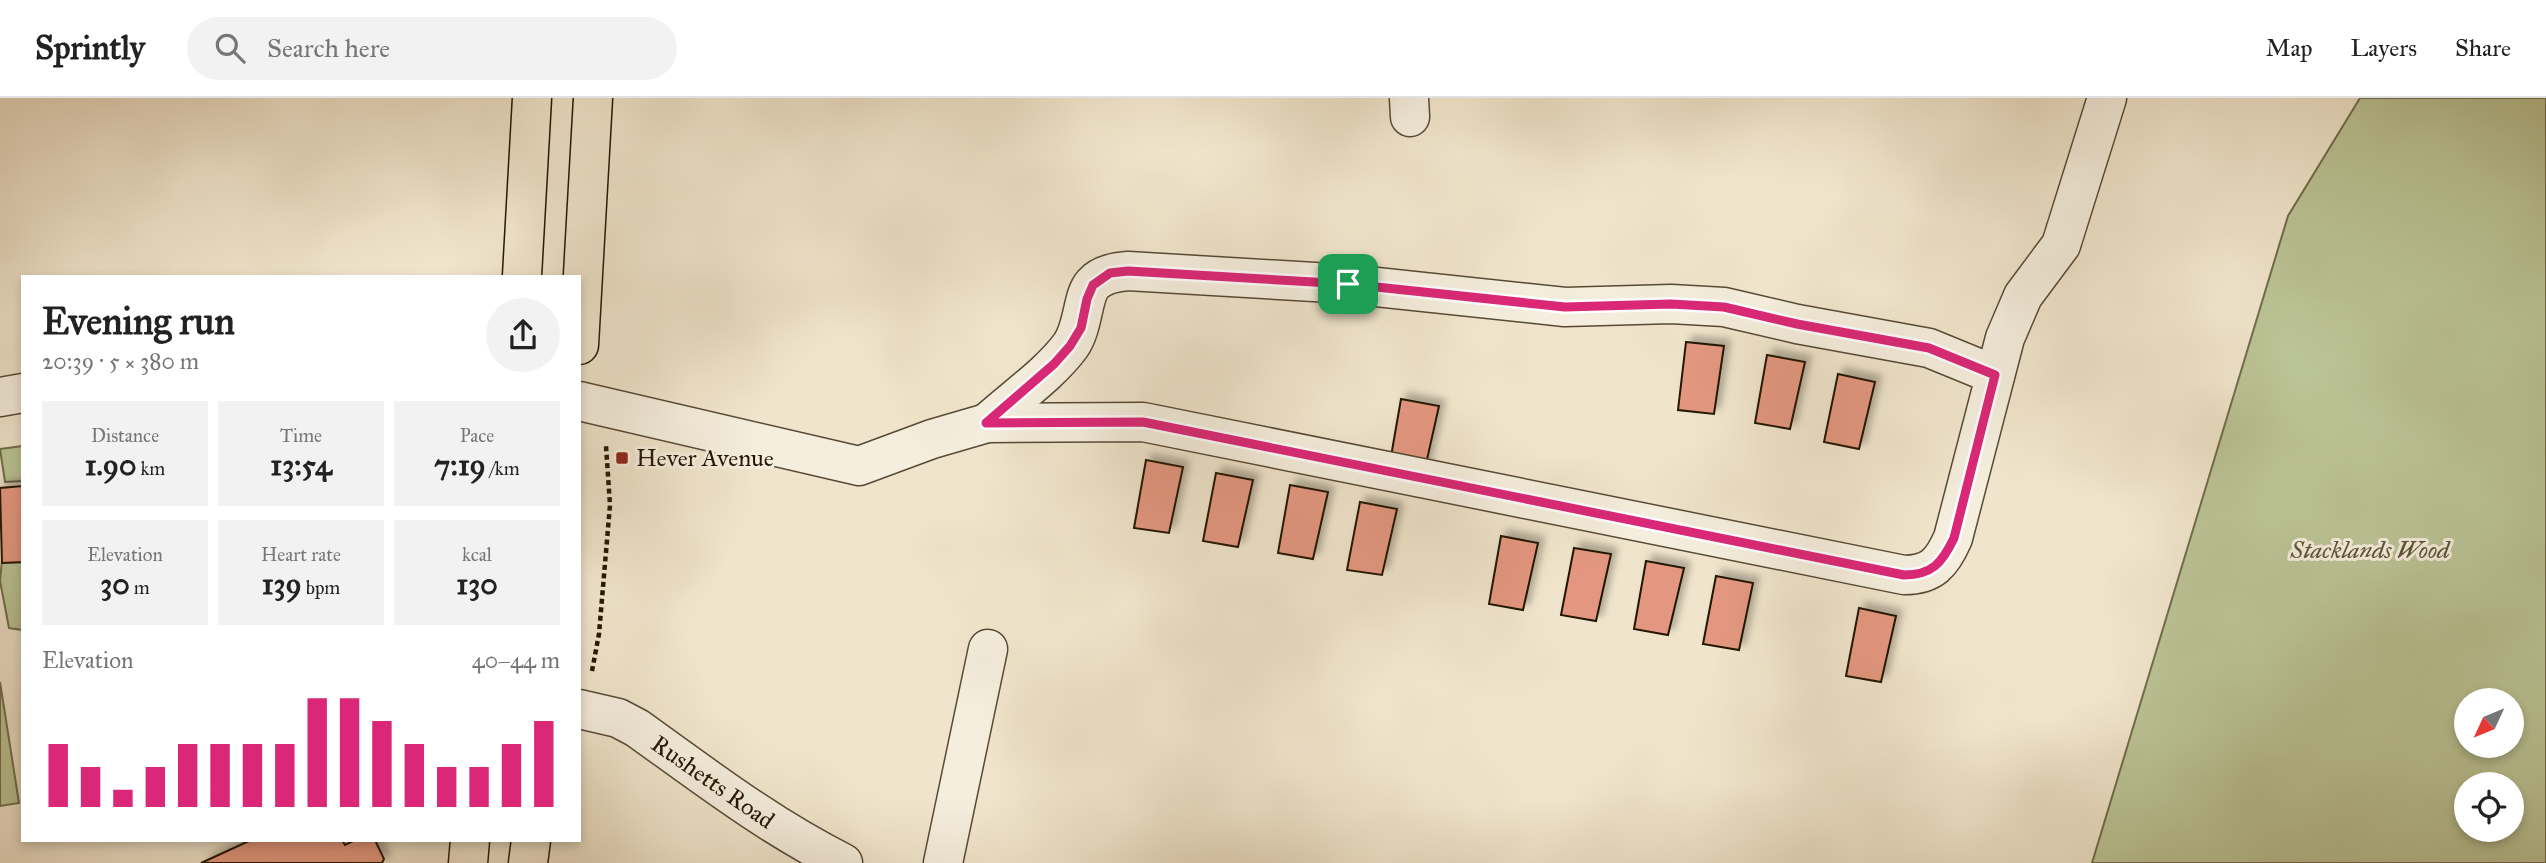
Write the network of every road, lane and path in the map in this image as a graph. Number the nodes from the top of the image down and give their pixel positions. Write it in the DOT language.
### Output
graph roads {
  1 [pos="532,98"];
  2 [pos="593,98"];
  3 [pos="2107,98"];
  4 [pos="523,275"];
  5 [pos="581,307"];
  6 [pos="1995,375"];
  7 [pos="21,393"];
  8 [pos="0,397"];
  9 [pos="581,401"];
  10 [pos="986,423"];
  11 [pos="988,649"];
  12 [pos="581,709"];
  13 [pos="470,842"];
  14 [pos="531,842"];
  15 [pos="468,863"];
  16 [pos="528,863"];
  17 [pos="843,863"];
  18 [pos="943,863"];
  1 -- 4 [label="main road"];
  2 -- 5 [label="main road"];
  3 -- 6 [label="street"];
  6 -- 10 [label="street"];
  6 -- 10 [label="street"];
  7 -- 8 [label="street"];
  9 -- 10 [label="street"];
  11 -- 18 [label="street"];
  12 -- 17 [label="street, Rushetts Road"];
  13 -- 15 [label="main road"];
  14 -- 16 [label="main road"];
}
